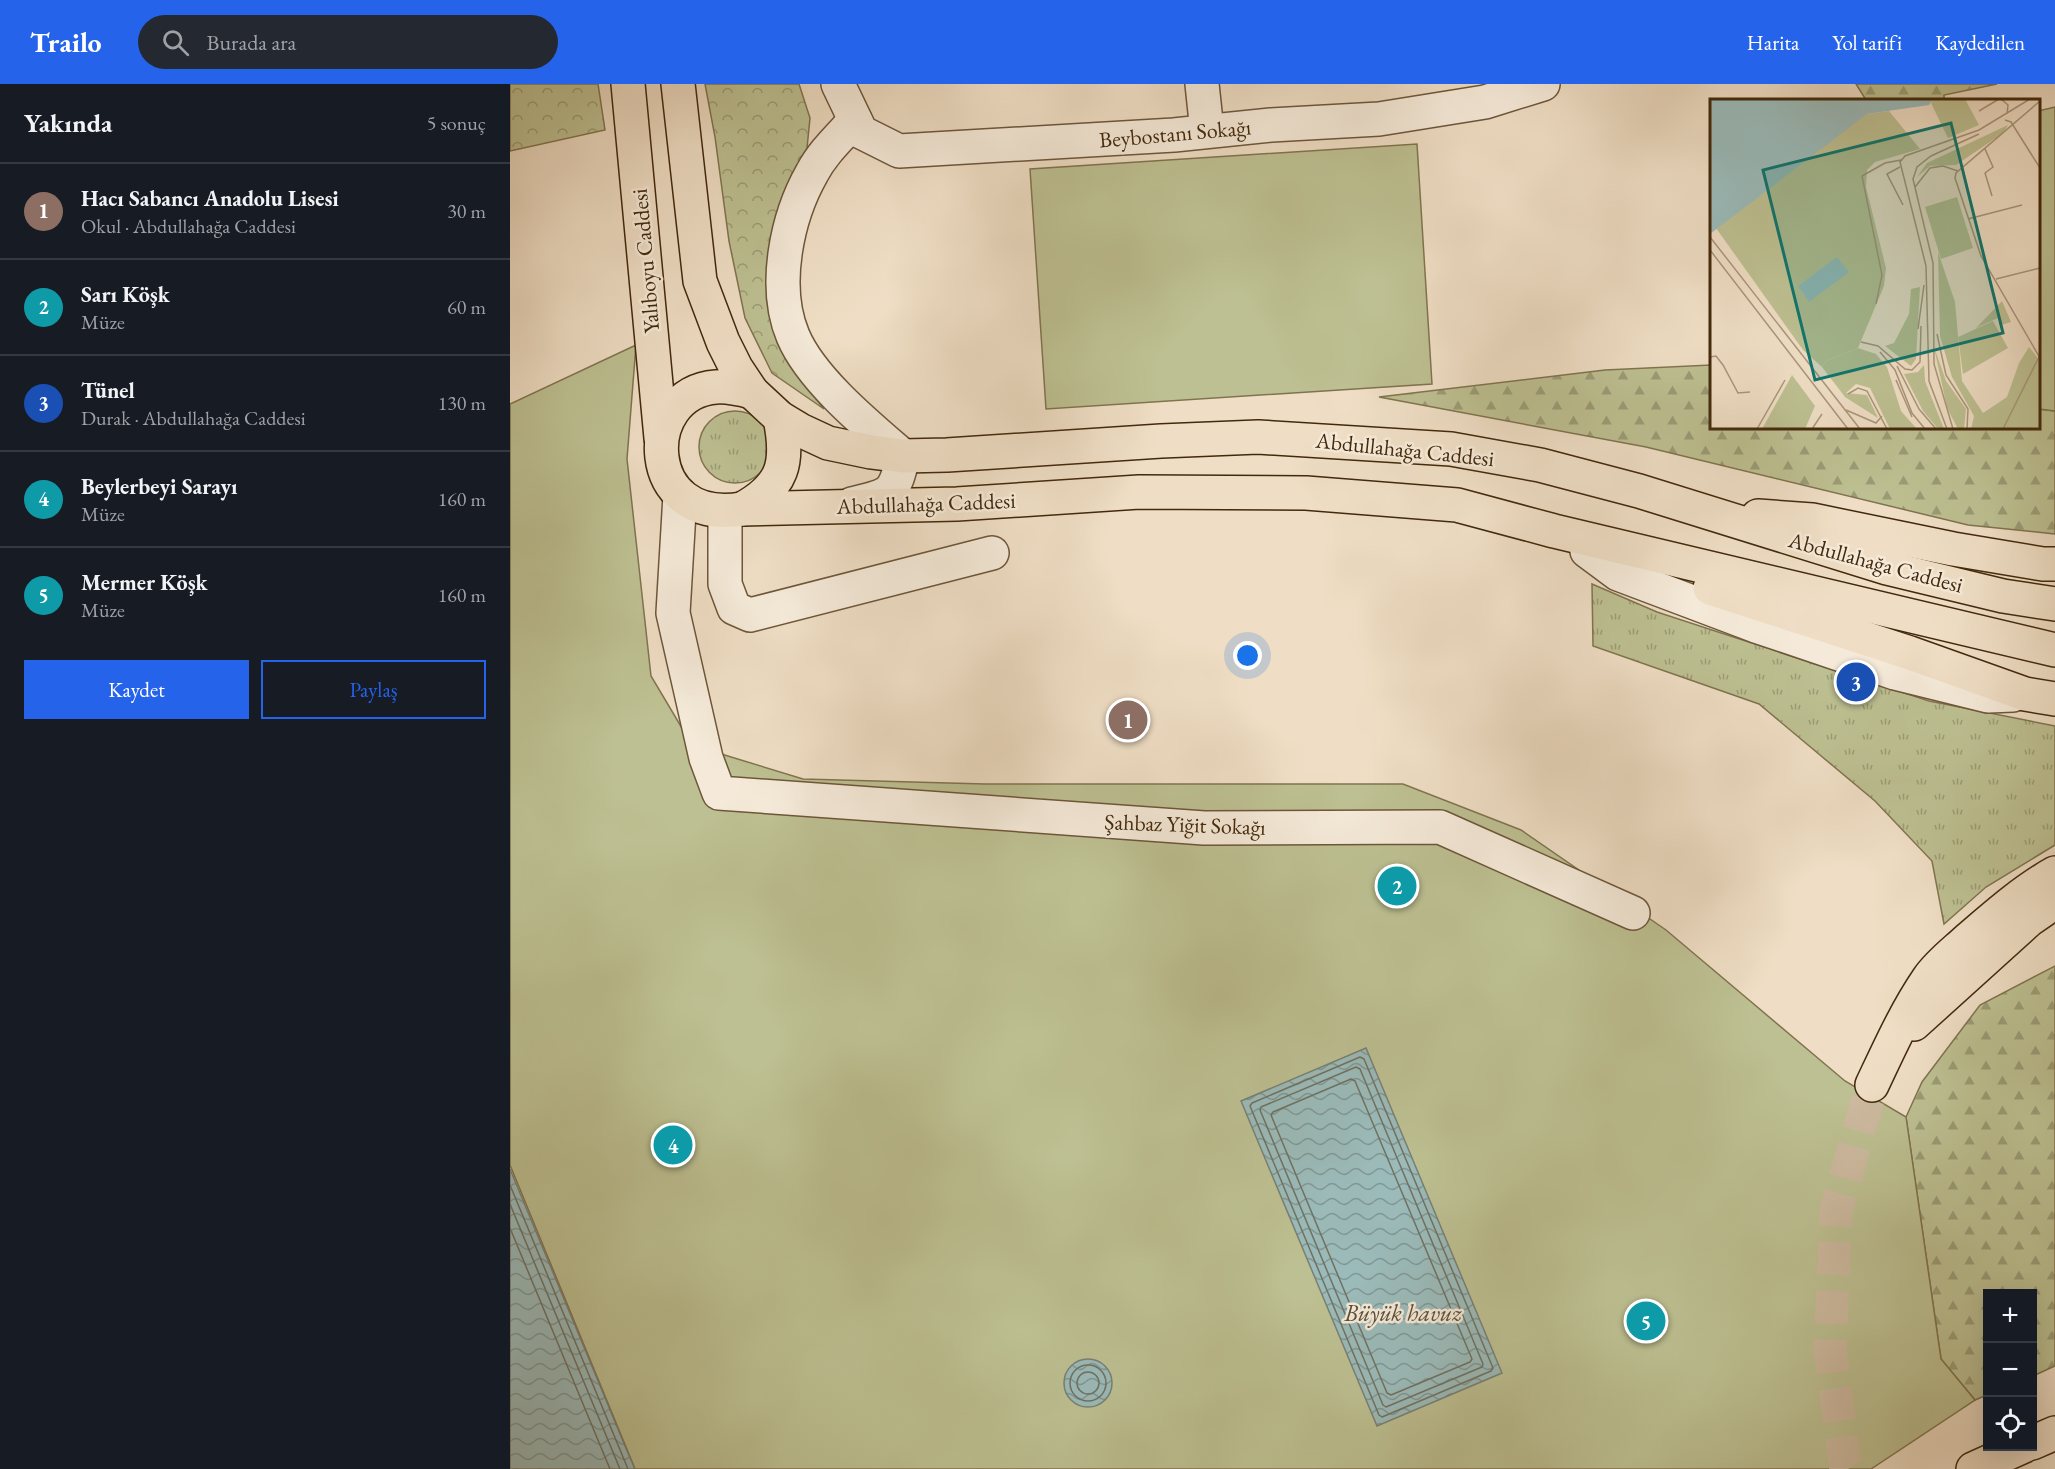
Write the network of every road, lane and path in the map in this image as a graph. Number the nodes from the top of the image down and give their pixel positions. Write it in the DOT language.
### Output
graph roads {
  1 [pos="628,84"];
  2 [pos="678,84"];
  3 [pos="838,84"];
  4 [pos="1202,84"];
  5 [pos="1543,84"];
  6 [pos="855,120"];
  7 [pos="1207,131"];
  8 [pos="752,392"];
  9 [pos="780,418"];
  10 [pos="661,438"];
  11 [pos="903,456"];
  12 [pos="681,495"];
  13 [pos="843,507"];
  14 [pos="743,509"];
  15 [pos="1705,512"];
  16 [pos="1588,545"];
  17 [pos="992,553"];
  18 [pos="2055,564"];
  19 [pos="2055,604"];
  20 [pos="2055,650"];
  21 [pos="2040,697"];
  22 [pos="2055,873"];
  23 [pos="2055,902"];
  24 [pos="1633,913"];
  25 [pos="2055,929"];
  26 [pos="1972,970"];
  27 [pos="1890,1046"];
  28 [pos="1872,1085"];
  29 [pos="2055,1433"];
  30 [pos="2037,1441"];
  31 [pos="2013,1451"];
  32 [pos="1972,1469"];
  1 -- 10 [label="main road, Yalıboyu Caddesi"];
  2 -- 8 [label="main road"];
  3 -- 6 [label="street, Beybostanı Sokağı"];
  4 -- 7 [label="street"];
  5 -- 7 [label="street, Beybostanı Sokağı"];
  6 -- 7 [label="street, Beybostanı Sokağı"];
  6 -- 11 [label="street"];
  8 -- 9 [label="main road"];
  8 -- 10 [label="main road"];
  9 -- 11 [label="main road, Abdullahağa Caddesi"];
  9 -- 14 [label="main road"];
  10 -- 12 [label="main road"];
  11 -- 13 [label="street"];
  11 -- 15 [label="main road, Abdullahağa Caddesi"];
  12 -- 14 [label="main road"];
  12 -- 24 [label="street, Şahbaz Yiğit Sokağı"];
  13 -- 14 [label="main road, Abdullahağa Caddesi"];
  13 -- 16 [label="main road, Abdullahağa Caddesi"];
  14 -- 17 [label="street"];
  15 -- 18 [label="main road"];
  15 -- 19 [label="main road, Abdullahağa Caddesi"];
  16 -- 20 [label="main road, Abdullahağa Caddesi"];
  16 -- 21 [label="main road"];
  22 -- 27 [label="main road"];
  23 -- 26 [label="main road"];
  25 -- 26 [label="main road"];
  26 -- 27 [label="main road"];
  27 -- 28 [label="main road"];
  29 -- 30 [label="main road"];
  31 -- 32 [label="main road"];
}
